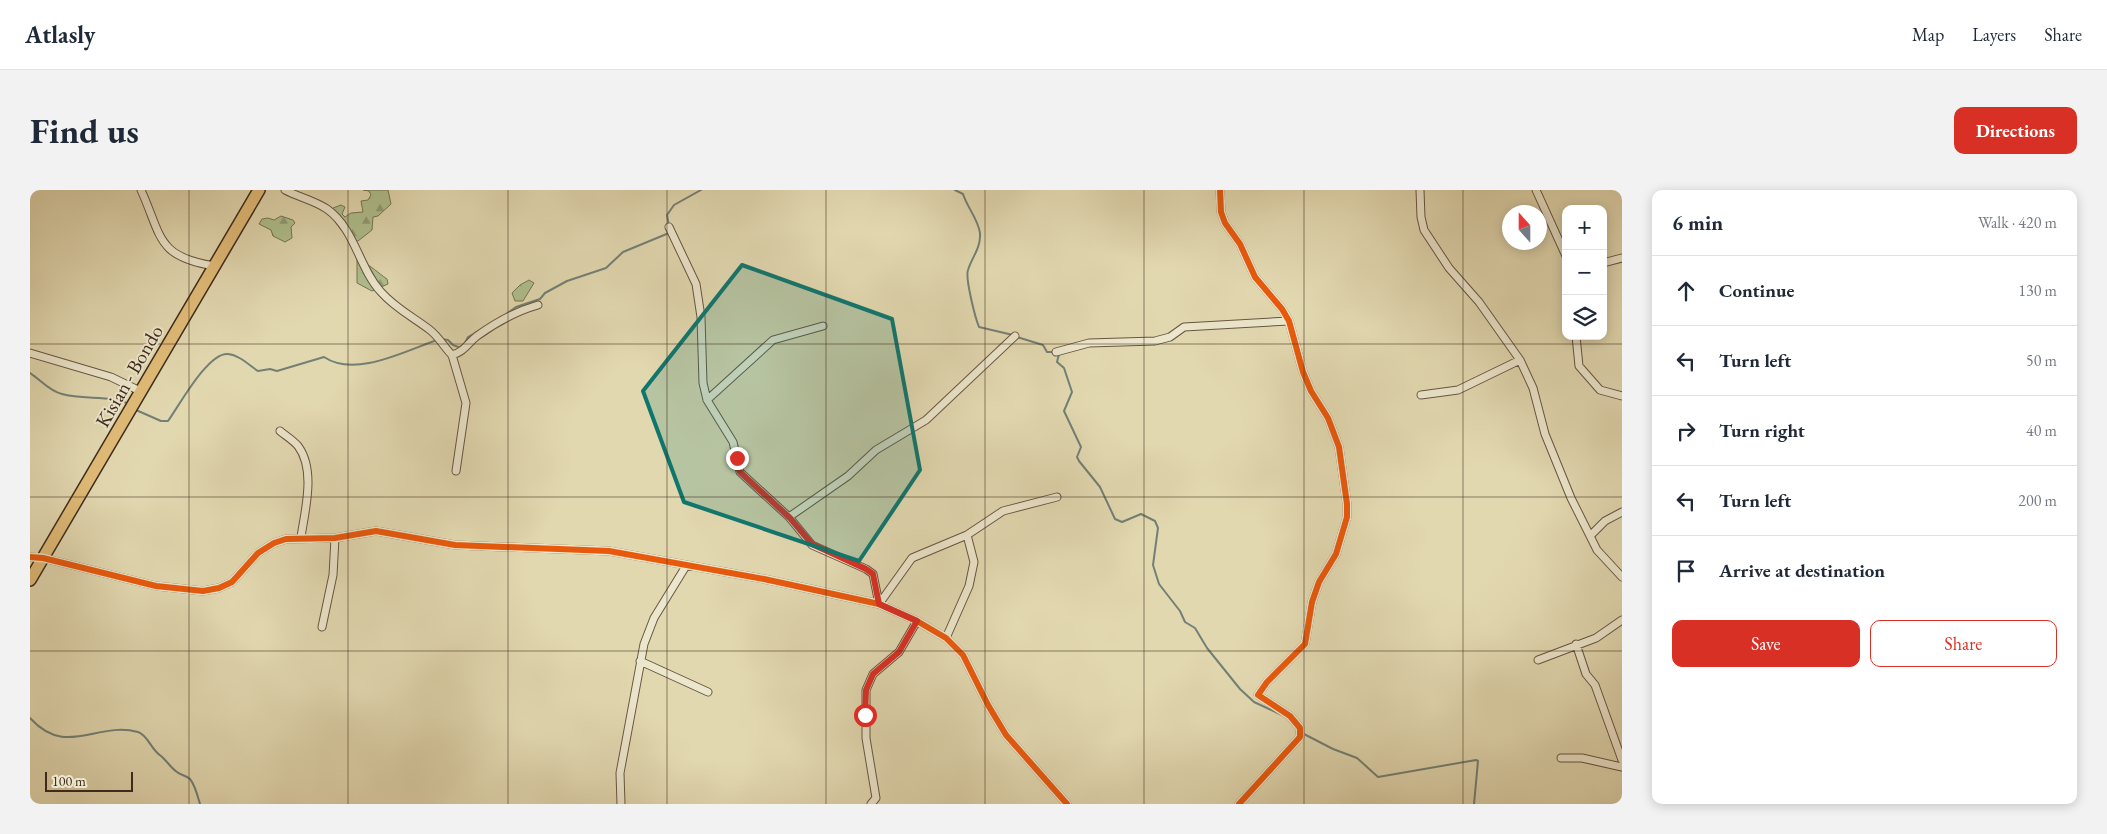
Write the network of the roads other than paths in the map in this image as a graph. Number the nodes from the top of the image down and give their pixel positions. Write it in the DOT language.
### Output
graph roads {
  1 [pos="141,190"];
  2 [pos="259,190"];
  3 [pos="284,190"];
  4 [pos="1220,190"];
  5 [pos="1420,190"];
  6 [pos="1536,190"];
  7 [pos="669,227"];
  8 [pos="1563,250"];
  9 [pos="1622,258"];
  10 [pos="1607,262"];
  11 [pos="215,266"];
  12 [pos="538,305"];
  13 [pos="1290,321"];
  14 [pos="823,326"];
  15 [pos="1015,336"];
  16 [pos="1576,340"];
  17 [pos="1056,352"];
  18 [pos="30,353"];
  19 [pos="452,355"];
  20 [pos="1520,360"];
  21 [pos="1422,395"];
  22 [pos="138,396"];
  23 [pos="1622,396"];
  24 [pos="707,400"];
  25 [pos="280,431"];
  26 [pos="456,471"];
  27 [pos="1057,497"];
  28 [pos="1622,512"];
  29 [pos="790,518"];
  30 [pos="967,535"];
  31 [pos="1590,536"];
  32 [pos="301,537"];
  33 [pos="335,538"];
  34 [pos="30,557"];
  35 [pos="43,558"];
  36 [pos="686,566"];
  37 [pos="1622,577"];
  38 [pos="30,580"];
  39 [pos="879,604"];
  40 [pos="1622,620"];
  41 [pos="917,621"];
  42 [pos="322,627"];
  43 [pos="946,638"];
  44 [pos="1576,644"];
  45 [pos="1538,660"];
  46 [pos="640,661"];
  47 [pos="708,692"];
  48 [pos="1561,758"];
  49 [pos="1622,760"];
  50 [pos="1622,767"];
  51 [pos="621,804"];
  52 [pos="872,804"];
  53 [pos="1067,804"];
  54 [pos="1239,804"];
  1 -- 11 [label="street"];
  2 -- 11 [label="highway, Kisian - Bondo"];
  3 -- 19 [label="street"];
  4 -- 13 [label="street"];
  5 -- 20 [label="street"];
  6 -- 8 [label="street"];
  7 -- 24 [label="street"];
  9 -- 10 [label="street"];
  11 -- 22 [label="highway, Kisian - Bondo"];
  12 -- 19 [label="street"];
  13 -- 17 [label="street"];
  13 -- 54 [label="street"];
  14 -- 24 [label="street"];
  15 -- 29 [label="street"];
  16 -- 23 [label="street"];
  18 -- 22 [label="street"];
  19 -- 26 [label="street"];
  20 -- 21 [label="street"];
  20 -- 31 [label="street"];
  22 -- 35 [label="highway, Kisian - Bondo"];
  24 -- 29 [label="street"];
  25 -- 32 [label="street"];
  27 -- 30 [label="street"];
  28 -- 31 [label="street"];
  29 -- 39 [label="street"];
  30 -- 39 [label="street"];
  30 -- 43 [label="street"];
  31 -- 37 [label="street"];
  32 -- 33 [label="street"];
  32 -- 35 [label="street"];
  33 -- 36 [label="street"];
  33 -- 42 [label="street"];
  34 -- 35 [label="street"];
  35 -- 38 [label="highway, Kisian - Bondo"];
  36 -- 39 [label="street"];
  36 -- 46 [label="street"];
  39 -- 41 [label="street"];
  40 -- 44 [label="street"];
  41 -- 43 [label="street"];
  41 -- 52 [label="street"];
  43 -- 53 [label="street"];
  44 -- 45 [label="street"];
  44 -- 49 [label="street"];
  46 -- 47 [label="street"];
  46 -- 51 [label="street"];
  48 -- 50 [label="street"];
}
